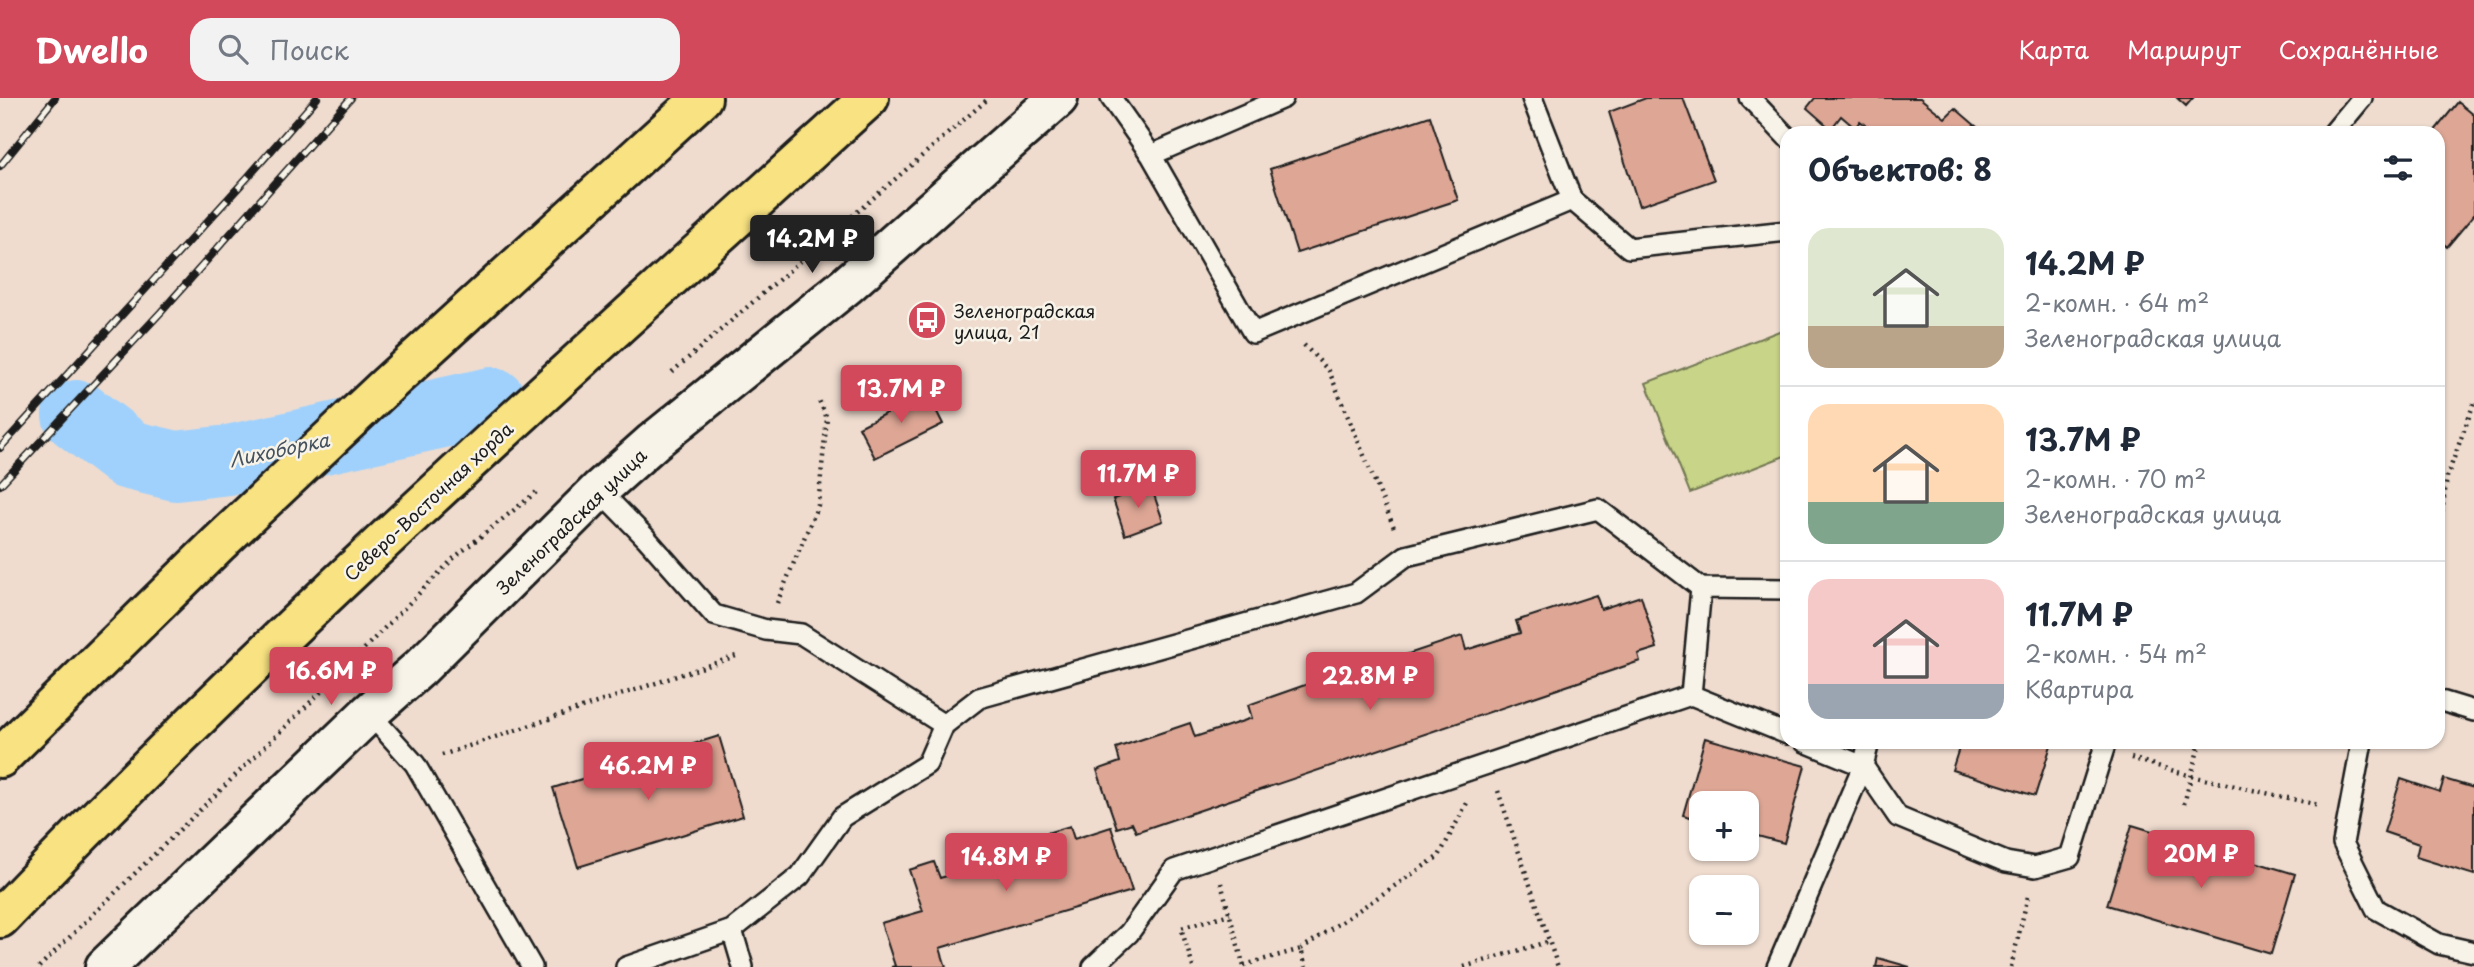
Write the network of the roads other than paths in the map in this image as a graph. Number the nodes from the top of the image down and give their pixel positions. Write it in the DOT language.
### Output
graph roads {
  1 [pos="702,98"];
  2 [pos="869,98"];
  3 [pos="1058,98"];
  4 [pos="1111,98"];
  5 [pos="1283,98"];
  6 [pos="1532,98"];
  7 [pos="1750,98"];
  8 [pos="2362,98"];
  9 [pos="2339,126"];
  10 [pos="1780,130"];
  11 [pos="1151,156"];
  12 [pos="1572,200"];
  13 [pos="1780,232"];
  14 [pos="599,490"];
  15 [pos="1701,589"];
  16 [pos="1780,589"];
  17 [pos="1690,695"];
  18 [pos="2445,702"];
  19 [pos="2474,711"];
  20 [pos="369,713"];
  21 [pos="944,725"];
  22 [pos="1780,731"];
  23 [pos="1822,749"];
  24 [pos="1867,749"];
  25 [pos="2104,749"];
  26 [pos="2361,749"];
  27 [pos="0,758"];
  28 [pos="1863,766"];
  29 [pos="0,918"];
  30 [pos="732,930"];
  31 [pos="2474,953"];
  32 [pos="105,967"];
  33 [pos="532,967"];
  34 [pos="626,967"];
  35 [pos="743,967"];
  36 [pos="1093,967"];
  37 [pos="1777,967"];
  1 -- 27 [label="main road"];
  2 -- 29 [label="main road, Северо-Восточная хорда"];
  3 -- 14 [label="street, Зеленоградская улица"];
  4 -- 11 [label="lane"];
  5 -- 11 [label="lane"];
  6 -- 12 [label="lane"];
  7 -- 10 [label="lane"];
  8 -- 9 [label="lane"];
  11 -- 12 [label="lane"];
  12 -- 13 [label="lane"];
  14 -- 20 [label="street, Зеленоградская улица"];
  14 -- 21 [label="lane"];
  15 -- 16 [label="lane"];
  15 -- 17 [label="lane"];
  15 -- 21 [label="lane"];
  17 -- 22 [label="lane"];
  17 -- 36 [label="lane"];
  18 -- 19 [label="lane"];
  20 -- 32 [label="street, Зеленоградская улица"];
  20 -- 33 [label="lane"];
  21 -- 30 [label="lane"];
  23 -- 28 [label="lane"];
  24 -- 28 [label="lane"];
  25 -- 28 [label="lane"];
  26 -- 31 [label="lane"];
  28 -- 37 [label="lane"];
  30 -- 34 [label="lane"];
  30 -- 35 [label="lane"];
}
